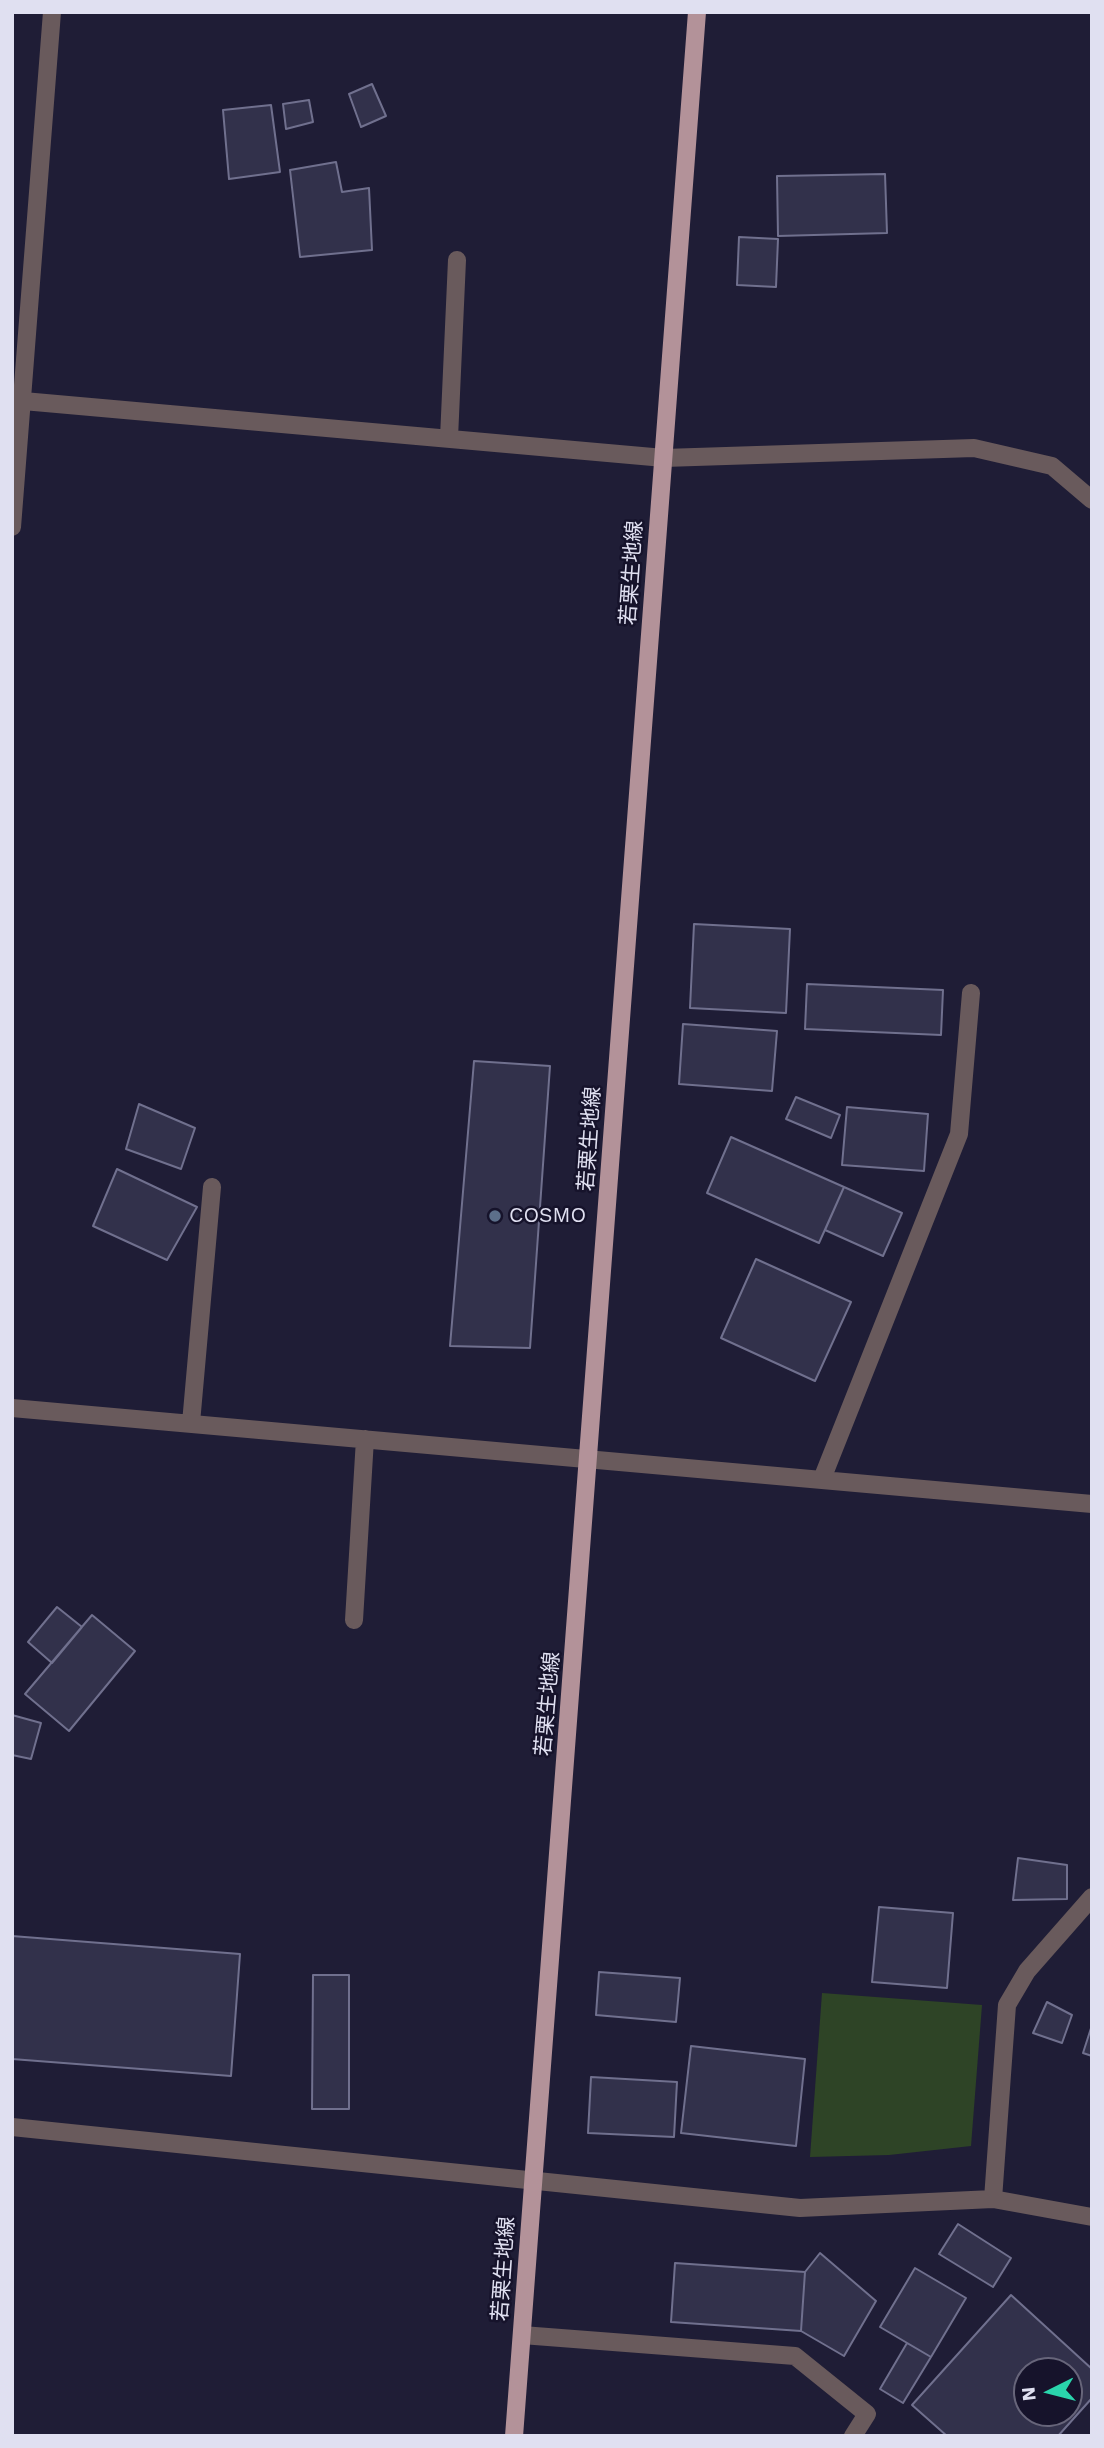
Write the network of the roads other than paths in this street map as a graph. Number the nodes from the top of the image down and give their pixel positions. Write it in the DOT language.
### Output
graph roads {
  1 [pos="52,12"];
  2 [pos="697,12"];
  3 [pos="457,260"];
  4 [pos="16,401"];
  5 [pos="449,438"];
  6 [pos="664,458"];
  7 [pos="1092,500"];
  8 [pos="12,527"];
  9 [pos="971,993"];
  10 [pos="212,1187"];
  11 [pos="12,1408"];
  12 [pos="191,1423"];
  13 [pos="365,1438"];
  14 [pos="590,1458"];
  15 [pos="822,1479"];
  16 [pos="1092,1504"];
  17 [pos="354,1620"];
  18 [pos="1092,1897"];
  19 [pos="12,2127"];
  20 [pos="533,2179"];
  21 [pos="993,2199"];
  22 [pos="1092,2217"];
  23 [pos="522,2335"];
  24 [pos="514,2436"];
  25 [pos="853,2436"];
  1 -- 4 [label="street"];
  2 -- 6 [label="main road, 若栗生地線"];
  3 -- 5 [label="street"];
  4 -- 5 [label="street"];
  4 -- 8 [label="street"];
  5 -- 6 [label="street"];
  6 -- 7 [label="street"];
  6 -- 14 [label="main road, 若栗生地線"];
  9 -- 15 [label="street"];
  10 -- 12 [label="street"];
  11 -- 12 [label="street"];
  12 -- 13 [label="street"];
  13 -- 14 [label="street"];
  13 -- 17 [label="street"];
  14 -- 15 [label="street"];
  14 -- 20 [label="main road, 若栗生地線"];
  15 -- 16 [label="street"];
  18 -- 21 [label="street"];
  19 -- 20 [label="street"];
  20 -- 21 [label="street"];
  20 -- 23 [label="main road, 若栗生地線"];
  21 -- 22 [label="street"];
  23 -- 24 [label="main road, 若栗生地線"];
  23 -- 25 [label="street"];
}
